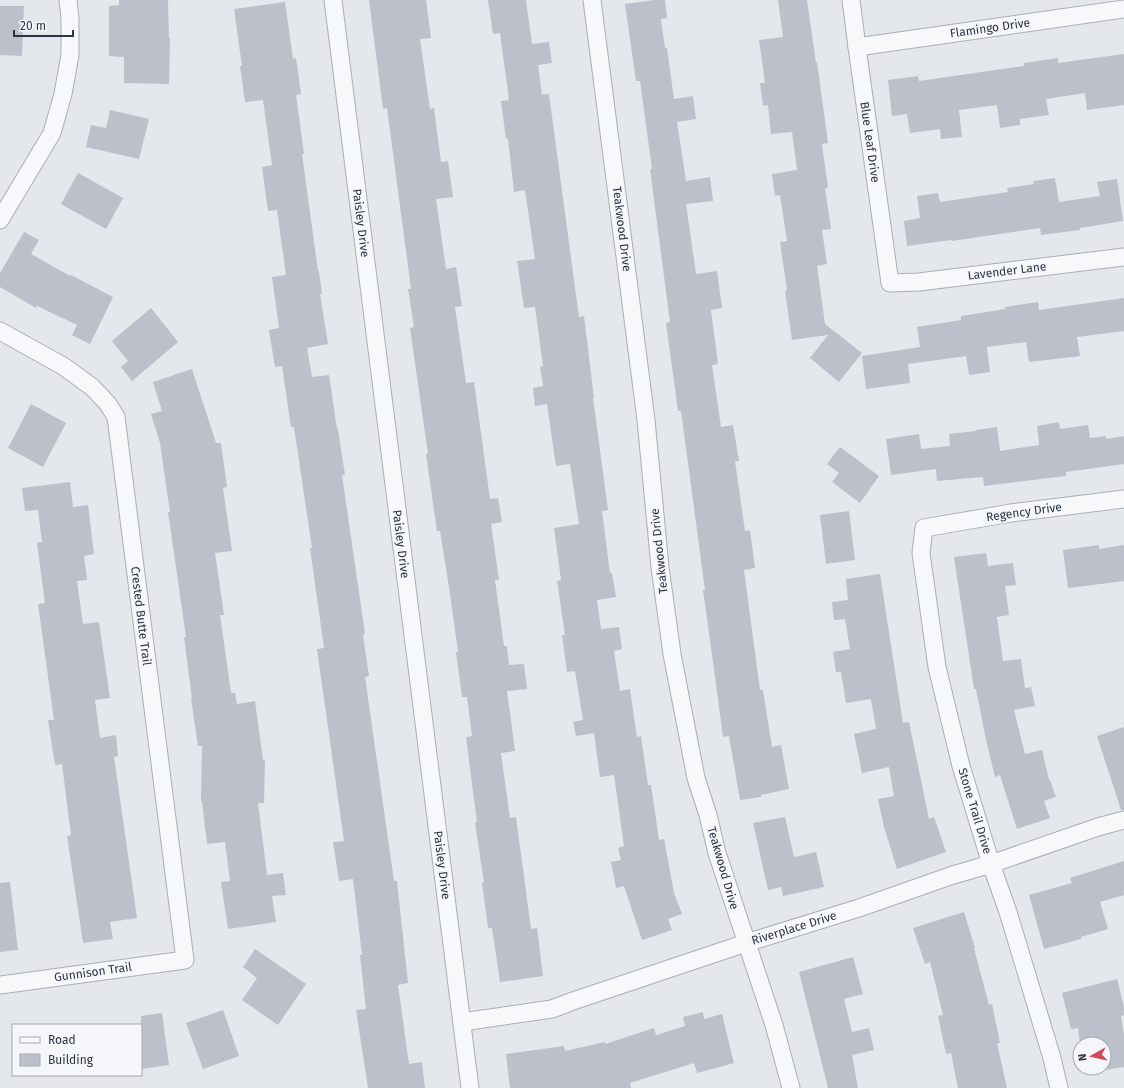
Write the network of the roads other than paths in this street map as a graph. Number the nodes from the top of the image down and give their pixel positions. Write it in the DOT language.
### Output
graph roads {
  1 [pos="68,0"];
  2 [pos="333,0"];
  3 [pos="592,0"];
  4 [pos="852,0"];
  5 [pos="1124,9"];
  6 [pos="857,47"];
  7 [pos="0,220"];
  8 [pos="1124,257"];
  9 [pos="890,283"];
  10 [pos="0,331"];
  11 [pos="1124,499"];
  12 [pos="924,528"];
  13 [pos="1124,820"];
  14 [pos="991,864"];
  15 [pos="746,943"];
  16 [pos="185,960"];
  17 [pos="0,985"];
  18 [pos="462,1022"];
  19 [pos="470,1088"];
  20 [pos="791,1088"];
  21 [pos="1059,1088"];
  1 -- 7 [label="street"];
  2 -- 18 [label="street, Paisley Drive"];
  3 -- 15 [label="street, Teakwood Drive"];
  4 -- 6 [label="street, Blue Leaf Drive"];
  5 -- 6 [label="street, Flamingo Drive"];
  6 -- 9 [label="street, Blue Leaf Drive"];
  8 -- 9 [label="street, Lavender Lane"];
  10 -- 16 [label="street, Crested Butte Trail"];
  11 -- 12 [label="street, Regency Drive"];
  12 -- 14 [label="street, Stone Trail Drive"];
  13 -- 14 [label="street, Riverplace Drive"];
  14 -- 15 [label="street, Riverplace Drive"];
  14 -- 21 [label="street, Stone Trail Drive"];
  15 -- 18 [label="street, Riverplace Drive"];
  15 -- 20 [label="street, Teakwood Drive"];
  16 -- 17 [label="street, Gunnison Trail"];
  18 -- 19 [label="street, Paisley Drive"];
}
